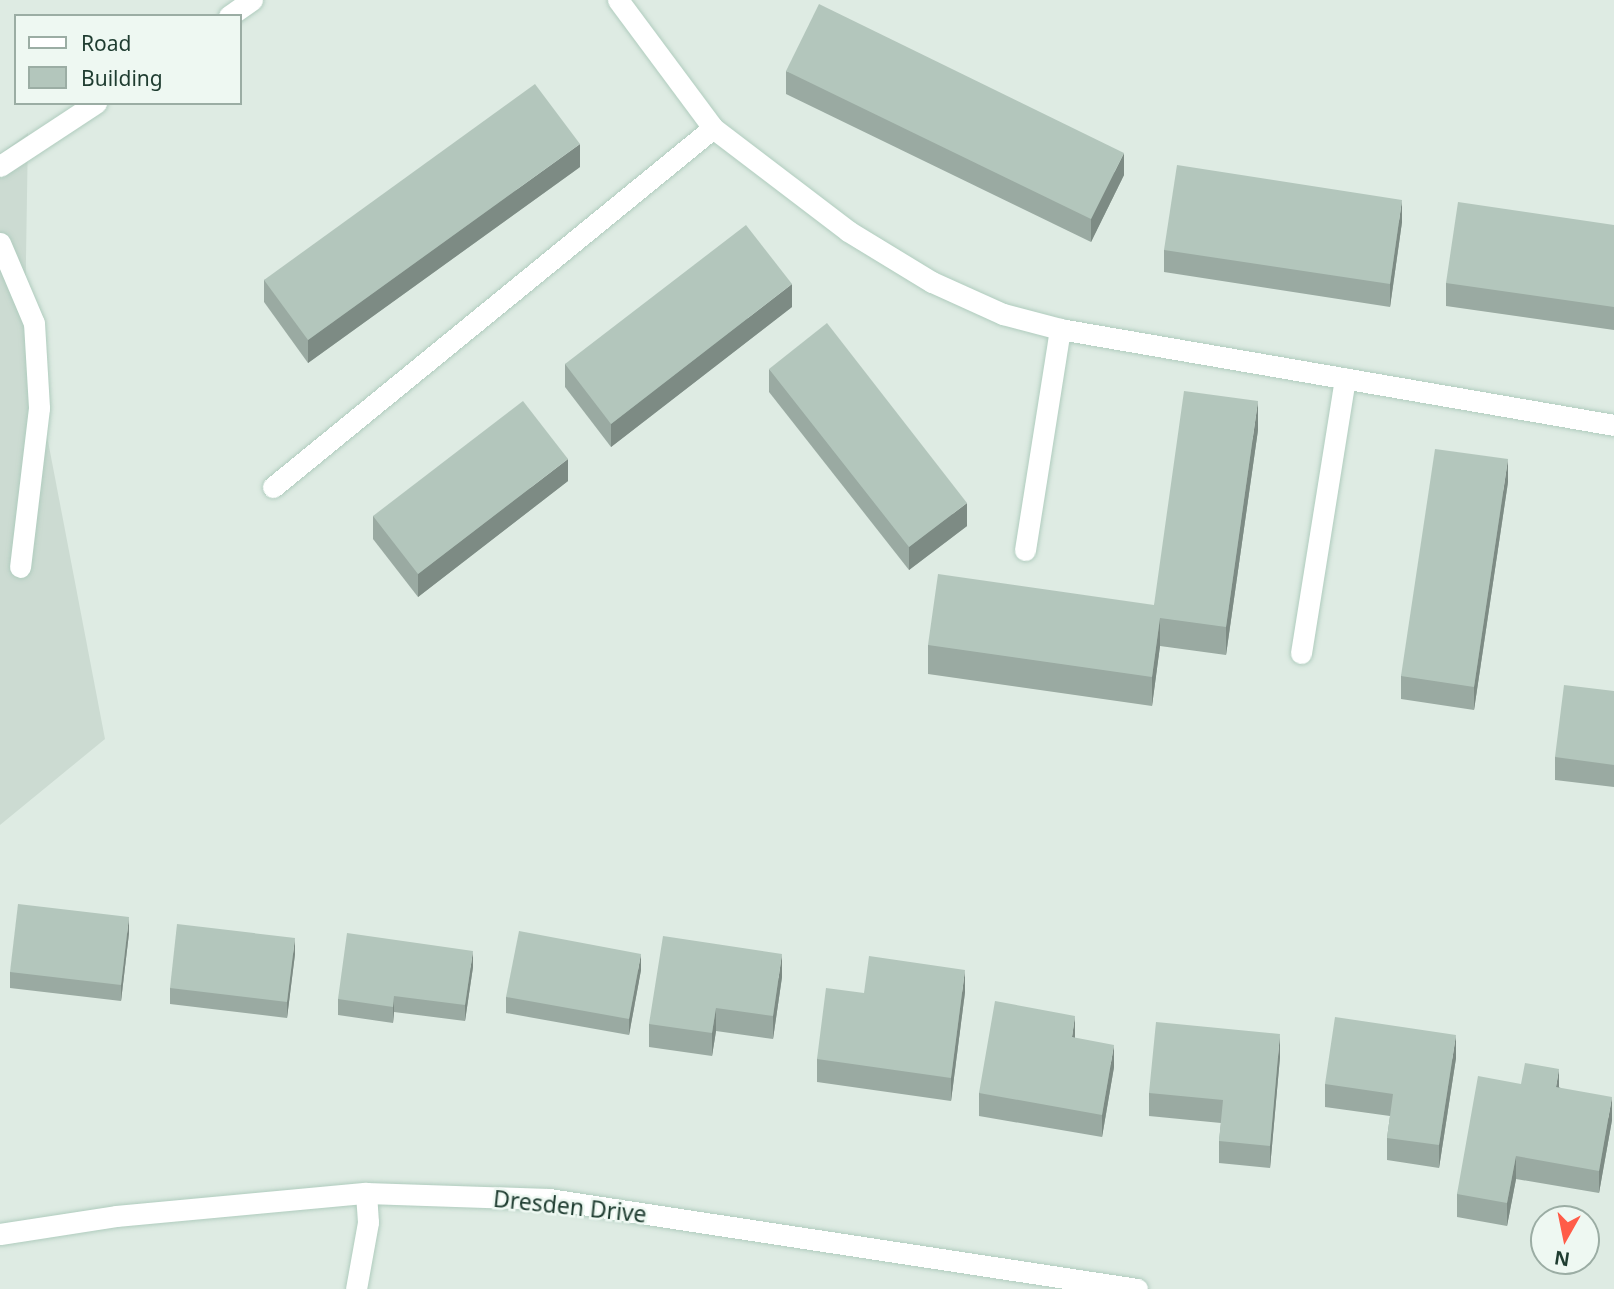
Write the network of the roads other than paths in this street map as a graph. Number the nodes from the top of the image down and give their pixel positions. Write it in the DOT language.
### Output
graph roads {
  1 [pos="252,0"];
  2 [pos="618,0"];
  3 [pos="232,14"];
  4 [pos="93,105"];
  5 [pos="713,128"];
  6 [pos="0,166"];
  7 [pos="0,243"];
  8 [pos="1060,329"];
  9 [pos="1345,378"];
  10 [pos="1614,425"];
  11 [pos="273,487"];
  12 [pos="1025,550"];
  13 [pos="20,567"];
  14 [pos="1301,653"];
  15 [pos="366,1192"];
  16 [pos="0,1234"];
  17 [pos="356,1289"];
  18 [pos="1137,1289"];
  1 -- 3 [label="street"];
  2 -- 5 [label="street"];
  4 -- 6 [label="street"];
  5 -- 8 [label="street"];
  5 -- 11 [label="street"];
  7 -- 13 [label="street"];
  8 -- 9 [label="street"];
  8 -- 12 [label="street"];
  9 -- 10 [label="street"];
  9 -- 14 [label="street"];
  15 -- 16 [label="street, Dresden Drive"];
  15 -- 17 [label="street"];
  15 -- 18 [label="street, Dresden Drive"];
}
